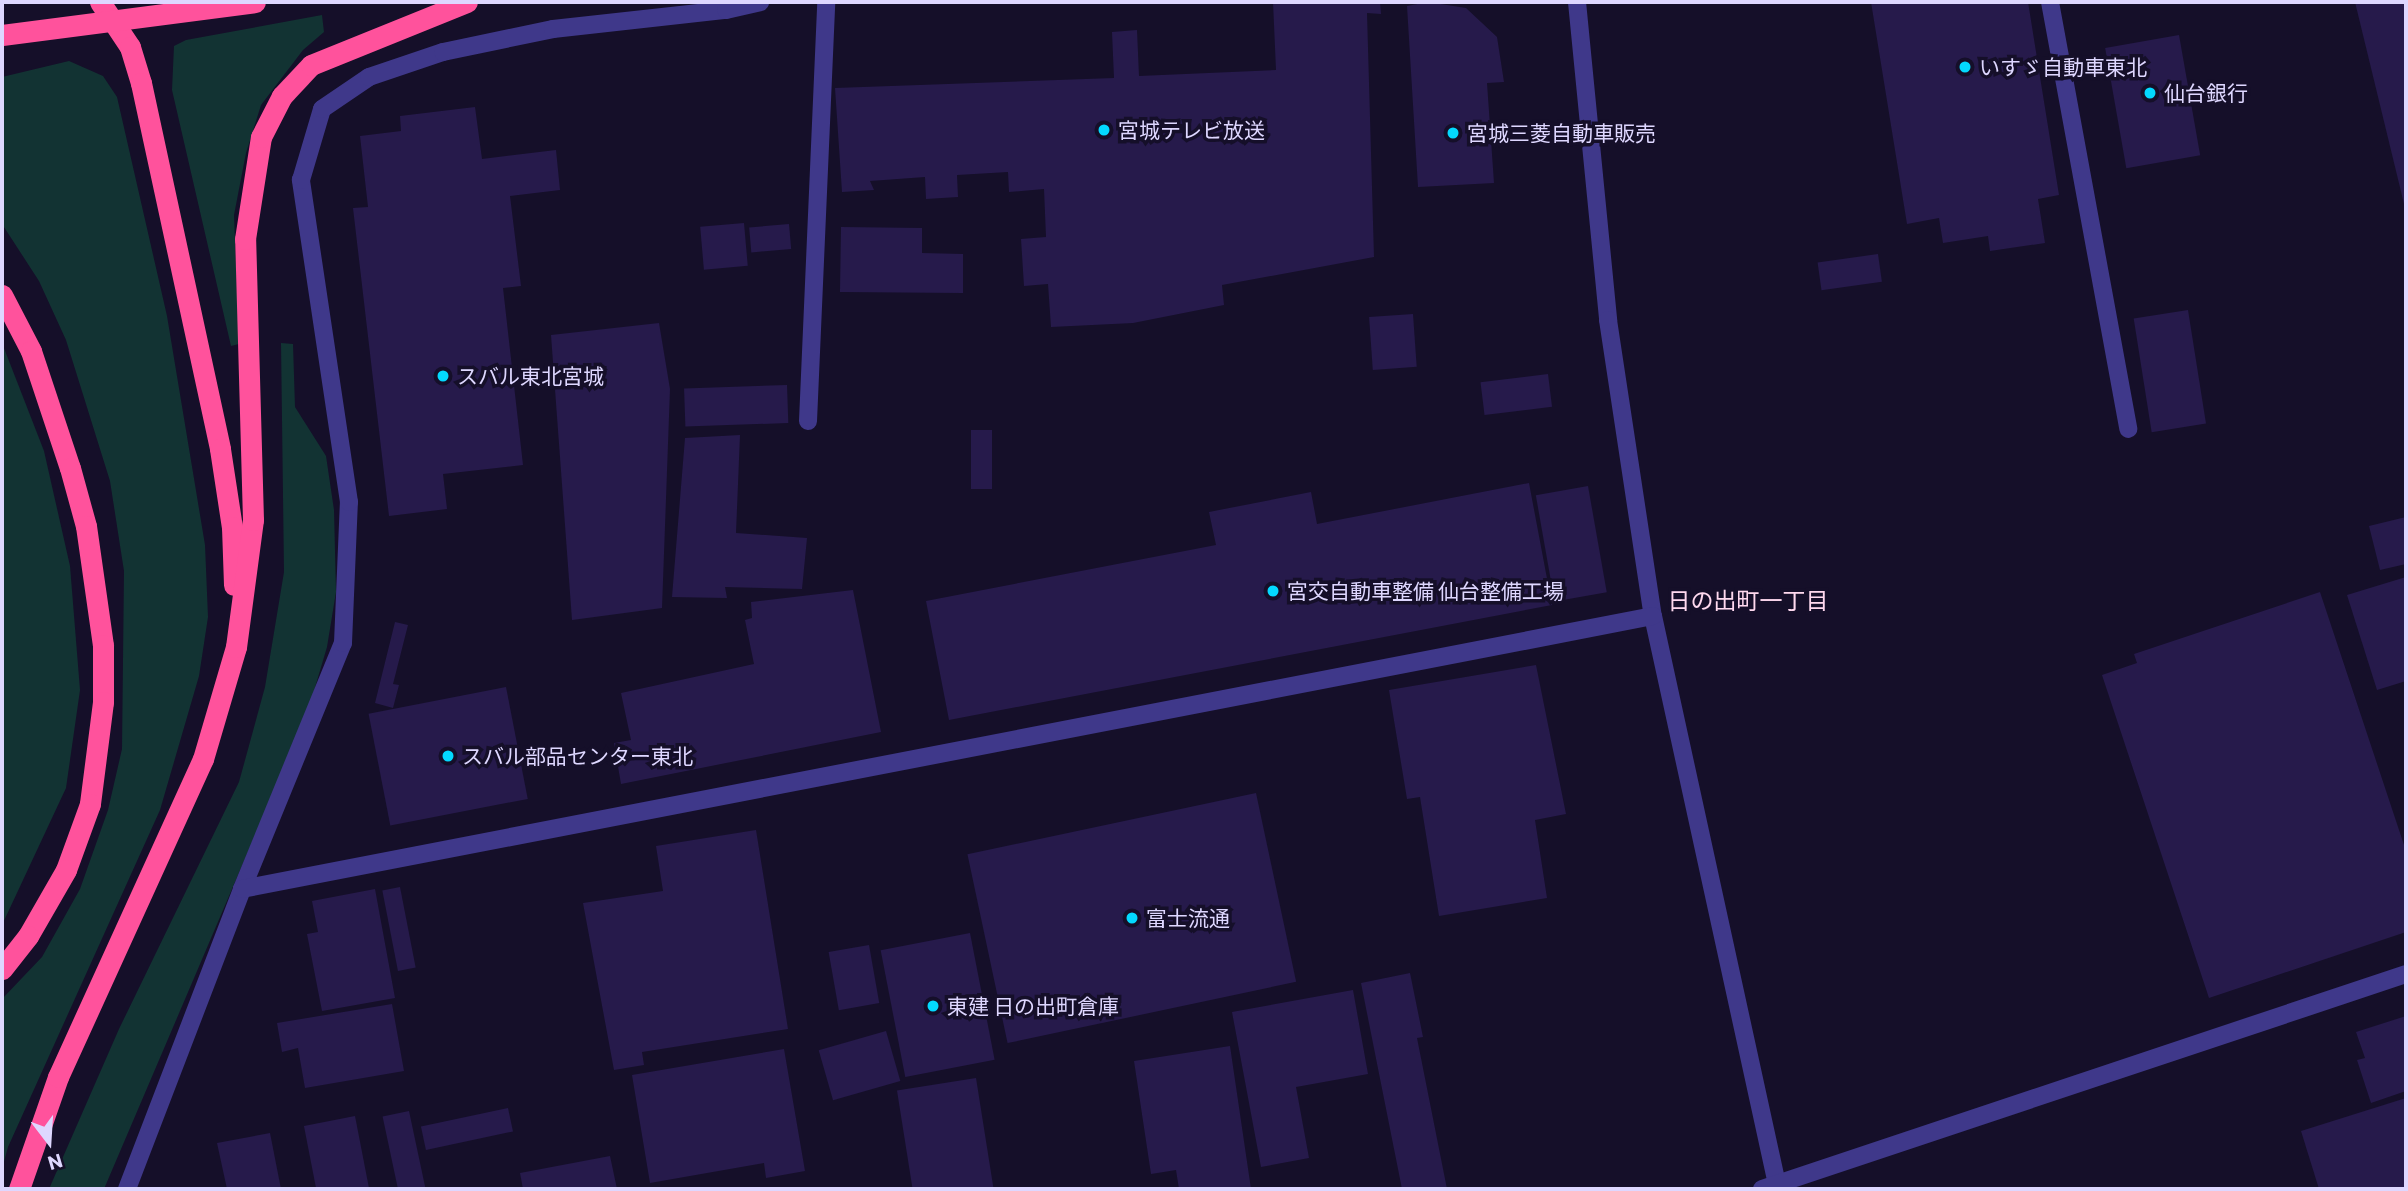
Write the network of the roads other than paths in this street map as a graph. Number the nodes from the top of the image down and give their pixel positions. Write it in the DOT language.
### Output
graph roads {
  1 [pos="100,2"];
  2 [pos="255,2"];
  3 [pos="467,2"];
  4 [pos="760,2"];
  5 [pos="826,2"];
  6 [pos="1577,2"];
  7 [pos="2050,2"];
  8 [pos="114,19"];
  9 [pos="2,35"];
  10 [pos="2,295"];
  11 [pos="808,421"];
  12 [pos="2128,429"];
  13 [pos="1653,616"];
  14 [pos="236,647"];
  15 [pos="242,889"];
  16 [pos="2,969"];
  17 [pos="2406,974"];
  18 [pos="1772,1188"];
  19 [pos="19,1189"];
  20 [pos="127,1189"];
  1 -- 8 [label="highway"];
  2 -- 8 [label="highway"];
  3 -- 14 [label="highway"];
  4 -- 15 [label="street"];
  5 -- 11 [label="street"];
  6 -- 13 [label="street"];
  7 -- 12 [label="street"];
  8 -- 9 [label="highway"];
  8 -- 14 [label="highway"];
  10 -- 16 [label="highway"];
  13 -- 15 [label="street"];
  13 -- 18 [label="street"];
  14 -- 19 [label="highway"];
  15 -- 20 [label="street"];
  17 -- 18 [label="street"];
}
